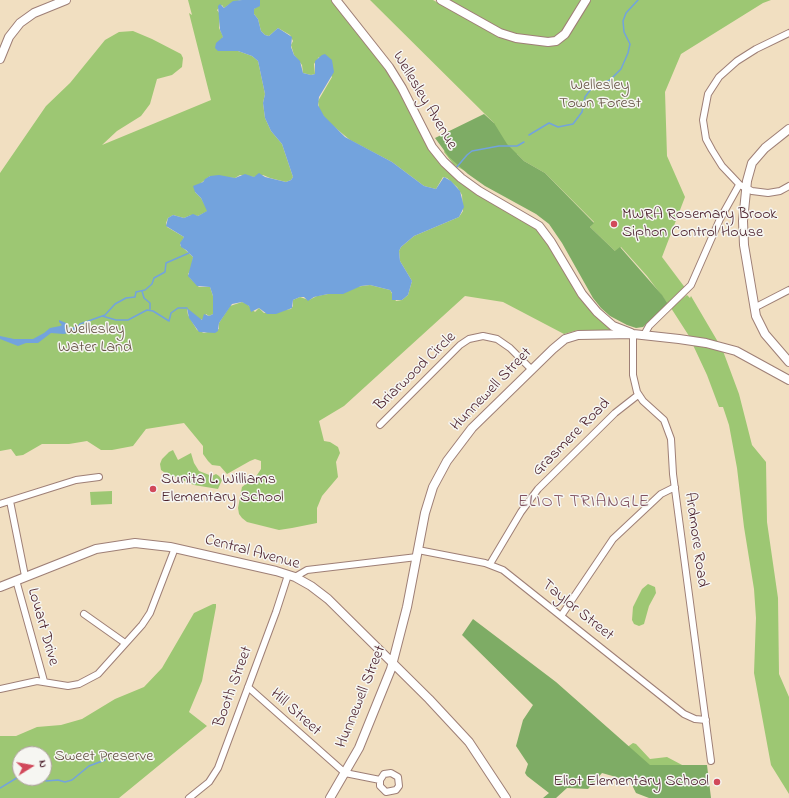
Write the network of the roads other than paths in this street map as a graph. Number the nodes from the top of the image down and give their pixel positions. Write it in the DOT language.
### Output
graph roads {
  1 [pos="66,0"];
  2 [pos="336,0"];
  3 [pos="441,0"];
  4 [pos="586,0"];
  5 [pos="789,33"];
  6 [pos="0,59"];
  7 [pos="789,129"];
  8 [pos="789,186"];
  9 [pos="742,187"];
  10 [pos="789,290"];
  11 [pos="754,308"];
  12 [pos="633,334"];
  13 [pos="644,335"];
  14 [pos="787,361"];
  15 [pos="531,370"];
  16 [pos="786,377"];
  17 [pos="638,395"];
  18 [pos="380,425"];
  19 [pos="99,477"];
  20 [pos="675,487"];
  21 [pos="10,501"];
  22 [pos="0,504"];
  23 [pos="176,548"];
  24 [pos="417,554"];
  25 [pos="490,564"];
  26 [pos="25,576"];
  27 [pos="291,576"];
  28 [pos="16,580"];
  29 [pos="0,587"];
  30 [pos="84,614"];
  31 [pos="561,616"];
  32 [pos="125,643"];
  33 [pos="393,663"];
  34 [pos="44,681"];
  35 [pos="248,687"];
  36 [pos="0,689"];
  37 [pos="706,720"];
  38 [pos="711,761"];
  39 [pos="344,773"];
  40 [pos="380,780"];
  41 [pos="189,798"];
  42 [pos="330,798"];
  43 [pos="506,798"];
  1 -- 6 [label="main road"];
  2 -- 12 [label="main road, Wellesley Avenue"];
  3 -- 4 [label="main road"];
  5 -- 9 [label="street"];
  7 -- 9 [label="main road"];
  8 -- 9 [label="street"];
  9 -- 11 [label="main road"];
  9 -- 13 [label="street"];
  10 -- 11 [label="street"];
  11 -- 14 [label="main road"];
  12 -- 13 [label="main road, Hunnewell Street"];
  12 -- 15 [label="main road, Hunnewell Street"];
  12 -- 17 [label="street"];
  13 -- 16 [label="main road, Hunnewell Street"];
  14 -- 16 [label="main road"];
  15 -- 18 [label="street, Briarwood Circle"];
  15 -- 24 [label="main road, Hunnewell Street"];
  17 -- 20 [label="street, Ardmore Road"];
  17 -- 25 [label="street, Grasmere Road"];
  19 -- 21 [label="street"];
  20 -- 31 [label="street"];
  20 -- 37 [label="street, Ardmore Road"];
  21 -- 22 [label="street"];
  21 -- 26 [label="street"];
  23 -- 26 [label="main road, Central Avenue"];
  23 -- 27 [label="main road, Central Avenue"];
  23 -- 32 [label="street"];
  24 -- 25 [label="street, Taylor Street"];
  24 -- 27 [label="street, Taylor Street"];
  24 -- 33 [label="main road, Hunnewell Street"];
  25 -- 31 [label="street, Taylor Street"];
  26 -- 28 [label="main road, Central Avenue"];
  27 -- 33 [label="main road, Central Avenue"];
  27 -- 35 [label="street, Booth Street"];
  28 -- 29 [label="main road, Central Avenue"];
  28 -- 34 [label="street, Louart Drive"];
  30 -- 32 [label="street"];
  31 -- 37 [label="street, Taylor Street"];
  32 -- 34 [label="street"];
  33 -- 39 [label="main road, Hunnewell Street"];
  33 -- 43 [label="main road, Central Avenue"];
  34 -- 36 [label="street"];
  35 -- 39 [label="street, Hill Street"];
  35 -- 41 [label="street, Booth Street"];
  37 -- 38 [label="street, Ardmore Road"];
  39 -- 40 [label="street"];
  39 -- 42 [label="main road, Hunnewell Street"];
}
